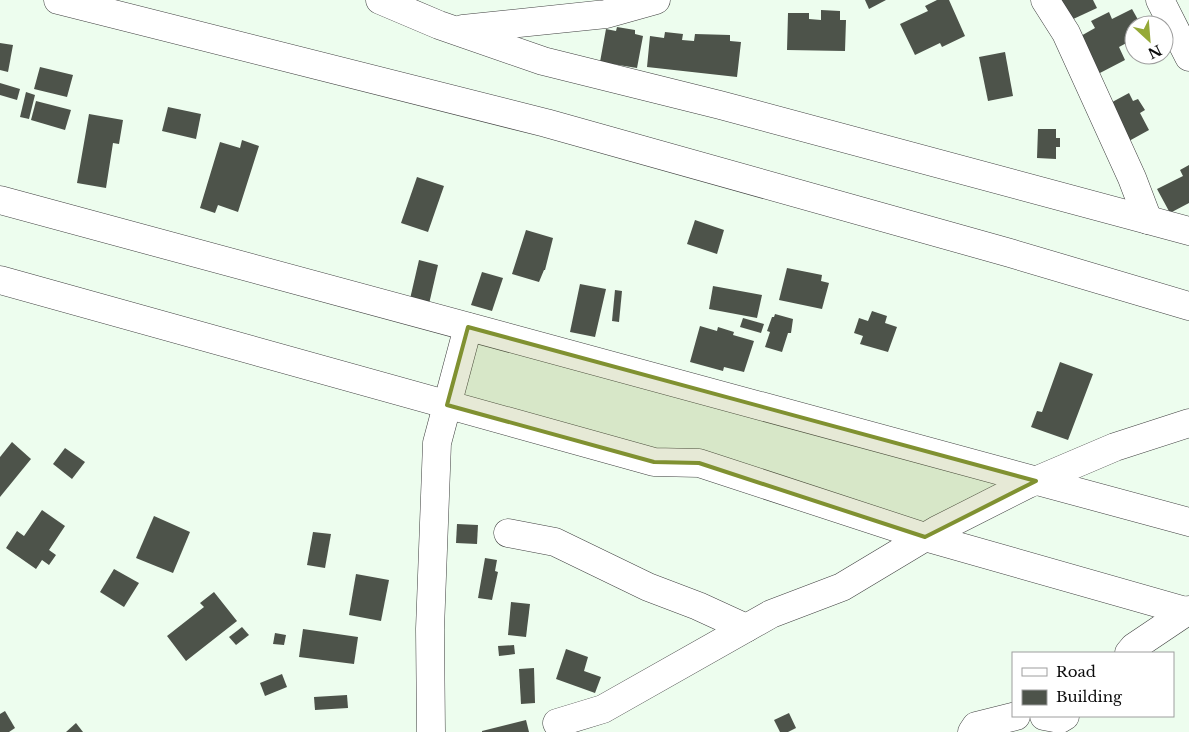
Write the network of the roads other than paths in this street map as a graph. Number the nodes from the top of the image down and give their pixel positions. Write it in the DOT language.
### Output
graph roads {
  1 [pos="58,0"];
  2 [pos="380,0"];
  3 [pos="656,0"];
  4 [pos="1045,0"];
  5 [pos="1160,0"];
  6 [pos="455,30"];
  7 [pos="1189,57"];
  8 [pos="0,200"];
  9 [pos="1148,220"];
  10 [pos="1189,231"];
  11 [pos="0,280"];
  12 [pos="1189,306"];
  13 [pos="468,327"];
  14 [pos="447,405"];
  15 [pos="1189,423"];
  16 [pos="1036,481"];
  17 [pos="1189,522"];
  18 [pos="508,533"];
  19 [pos="925,537"];
  20 [pos="1188,611"];
  21 [pos="746,628"];
  22 [pos="1130,652"];
  23 [pos="1012,717"];
  24 [pos="1049,717"];
  25 [pos="1064,717"];
  26 [pos="557,723"];
  27 [pos="431,732"];
  28 [pos="972,732"];
  1 -- 12 [label="street"];
  2 -- 6 [label="street"];
  3 -- 6 [label="street"];
  4 -- 9 [label="street"];
  5 -- 7 [label="street"];
  6 -- 9 [label="street"];
  8 -- 13 [label="street"];
  9 -- 10 [label="street"];
  11 -- 14 [label="street"];
  13 -- 14 [label="street"];
  13 -- 16 [label="street"];
  14 -- 19 [label="street"];
  14 -- 27 [label="street"];
  15 -- 16 [label="street"];
  16 -- 17 [label="street"];
  16 -- 19 [label="street"];
  18 -- 21 [label="street"];
  19 -- 20 [label="street"];
  19 -- 21 [label="street"];
  20 -- 22 [label="street"];
  21 -- 26 [label="street"];
  23 -- 28 [label="street"];
  24 -- 25 [label="street"];
}
